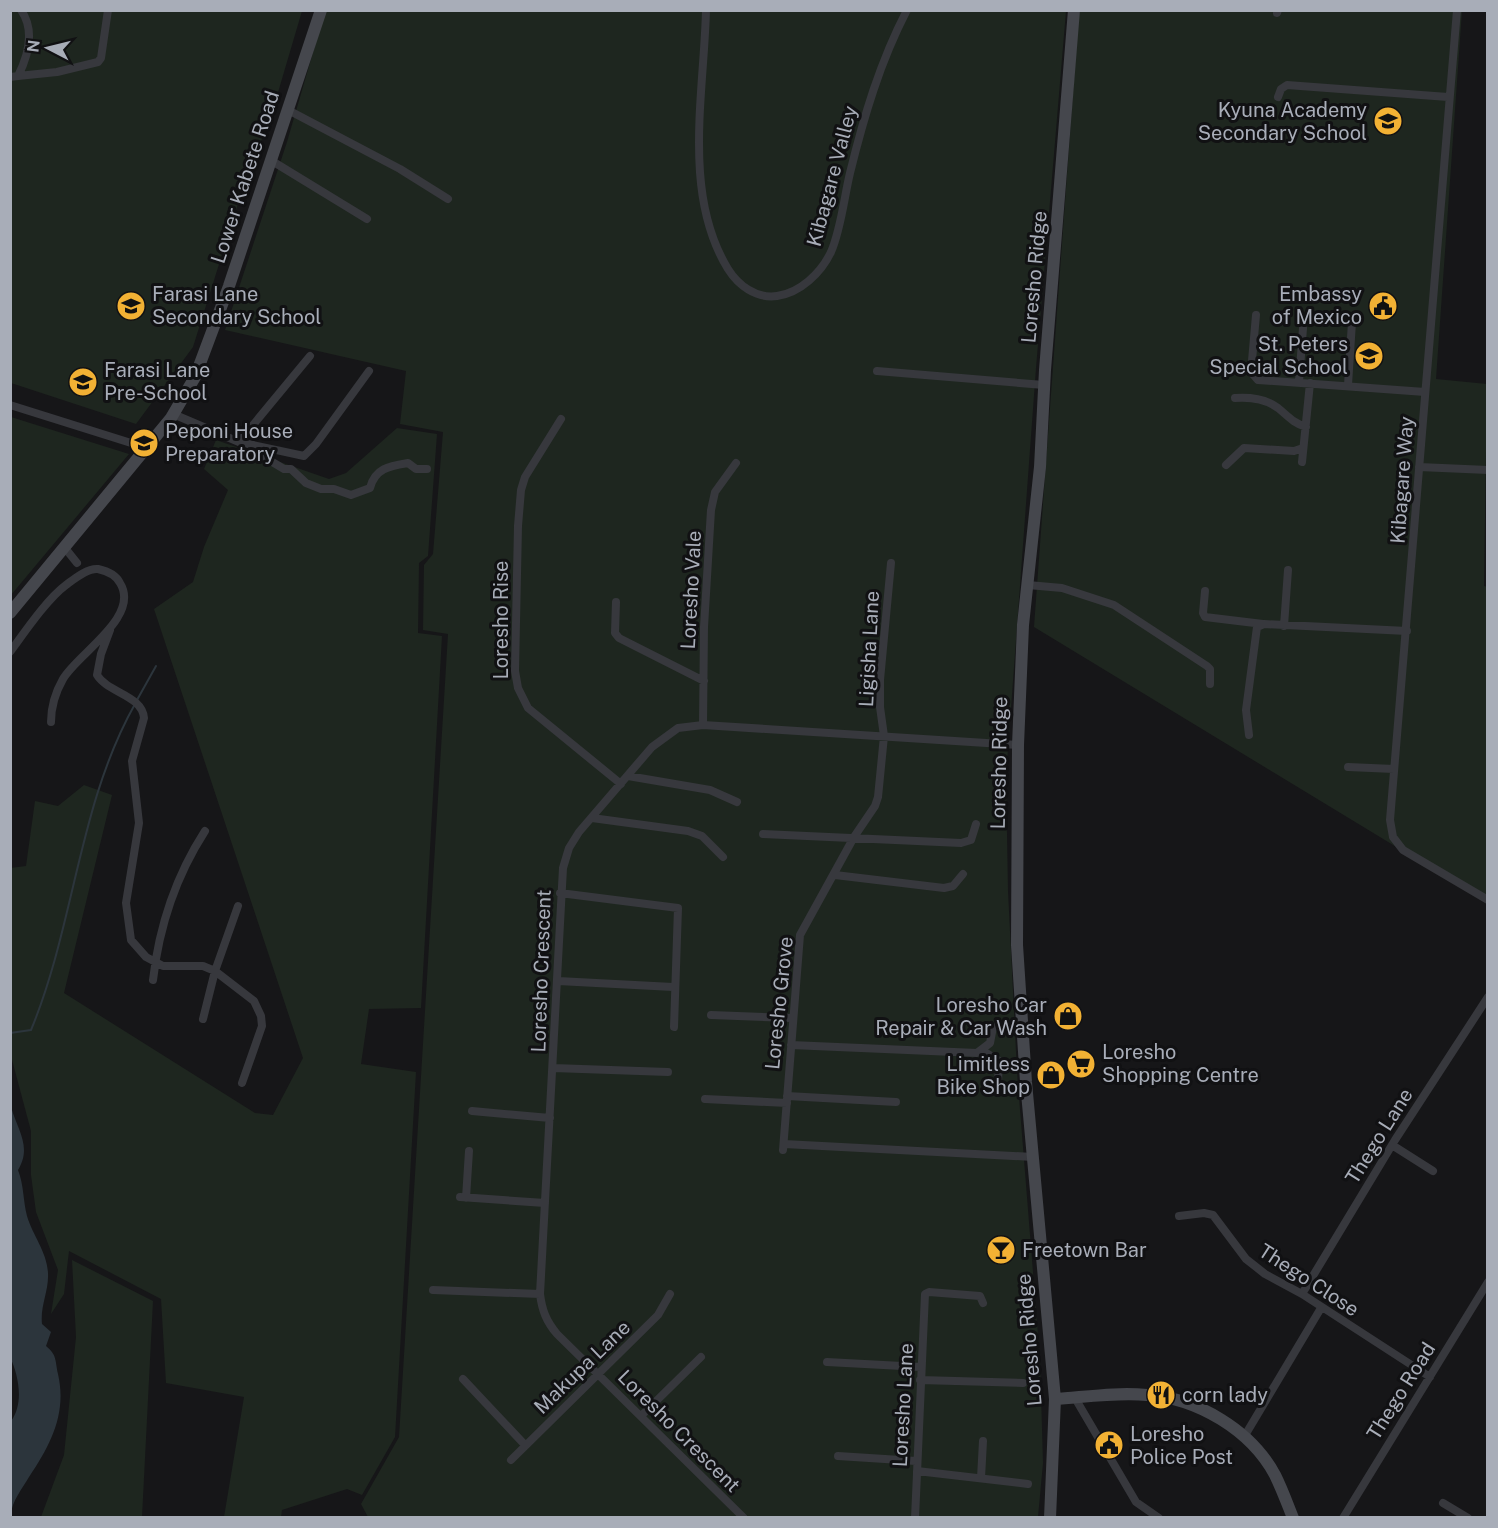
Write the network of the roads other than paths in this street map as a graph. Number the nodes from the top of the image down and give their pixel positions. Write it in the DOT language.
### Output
graph roads {
  1 [pos="21,10"];
  2 [pos="108,10"];
  3 [pos="321,10"];
  4 [pos="706,10"];
  5 [pos="907,10"];
  6 [pos="1074,10"];
  7 [pos="1457,10"];
  8 [pos="14,77"];
  9 [pos="1278,97"];
  10 [pos="1448,97"];
  11 [pos="288,110"];
  12 [pos="272,161"];
  13 [pos="448,199"];
  14 [pos="368,219"];
  15 [pos="1256,315"];
  16 [pos="1352,322"];
  17 [pos="1303,328"];
  18 [pos="310,356"];
  19 [pos="369,371"];
  20 [pos="877,372"];
  21 [pos="1299,382"];
  22 [pos="1310,383"];
  23 [pos="1044,385"];
  24 [pos="1347,386"];
  25 [pos="1425,392"];
  26 [pos="1235,398"];
  27 [pos="10,405"];
  28 [pos="174,414"];
  29 [pos="561,419"];
  30 [pos="1306,427"];
  31 [pos="240,442"];
  32 [pos="147,448"];
  33 [pos="1303,448"];
  34 [pos="1302,462"];
  35 [pos="736,463"];
  36 [pos="1226,465"];
  37 [pos="1419,466"];
  38 [pos="427,469"];
  39 [pos="1488,470"];
  40 [pos="65,548"];
  41 [pos="891,563"];
  42 [pos="81,568"];
  43 [pos="1288,570"];
  44 [pos="1028,585"];
  45 [pos="1205,591"];
  46 [pos="616,602"];
  47 [pos="10,613"];
  48 [pos="1264,624"];
  49 [pos="1284,626"];
  50 [pos="110,630"];
  51 [pos="1407,631"];
  52 [pos="10,652"];
  53 [pos="704,681"];
  54 [pos="1210,684"];
  55 [pos="51,722"];
  56 [pos="703,725"];
  57 [pos="1249,735"];
  58 [pos="884,736"];
  59 [pos="1018,745"];
  60 [pos="1348,767"];
  61 [pos="1394,769"];
  62 [pos="628,776"];
  63 [pos="621,784"];
  64 [pos="737,802"];
  65 [pos="592,818"];
  66 [pos="976,824"];
  67 [pos="205,831"];
  68 [pos="763,834"];
  69 [pos="854,837"];
  70 [pos="723,857"];
  71 [pos="963,874"];
  72 [pos="835,875"];
  73 [pos="560,893"];
  74 [pos="1488,900"];
  75 [pos="238,906"];
  76 [pos="155,961"];
  77 [pos="215,971"];
  78 [pos="153,980"];
  79 [pos="558,981"];
  80 [pos="674,987"];
  81 [pos="1488,997"];
  82 [pos="711,1015"];
  83 [pos="792,1018"];
  84 [pos="203,1019"];
  85 [pos="674,1027"];
  86 [pos="993,1028"];
  87 [pos="791,1045"];
  88 [pos="983,1051"];
  89 [pos="553,1068"];
  90 [pos="668,1072"];
  91 [pos="998,1081"];
  92 [pos="242,1083"];
  93 [pos="705,1099"];
  94 [pos="787,1099"];
  95 [pos="896,1102"];
  96 [pos="472,1111"];
  97 [pos="550,1118"];
  98 [pos="1392,1145"];
  99 [pos="469,1151"];
  100 [pos="1033,1157"];
  101 [pos="1433,1170"];
  102 [pos="545,1203"];
  103 [pos="1179,1216"];
  104 [pos="1488,1282"];
  105 [pos="433,1290"];
  106 [pos="1302,1293"];
  107 [pos="540,1294"];
  108 [pos="670,1294"];
  109 [pos="983,1303"];
  110 [pos="1321,1308"];
  111 [pos="701,1357"];
  112 [pos="826,1362"];
  113 [pos="921,1367"];
  114 [pos="599,1374"];
  115 [pos="1430,1377"];
  116 [pos="463,1379"];
  117 [pos="920,1380"];
  118 [pos="1023,1383"];
  119 [pos="1075,1398"];
  120 [pos="1055,1399"];
  121 [pos="642,1415"];
  122 [pos="1244,1437"];
  123 [pos="984,1441"];
  124 [pos="525,1445"];
  125 [pos="838,1456"];
  126 [pos="510,1460"];
  127 [pos="916,1461"];
  128 [pos="917,1471"];
  129 [pos="981,1478"];
  130 [pos="1028,1484"];
  131 [pos="1443,1503"];
  132 [pos="737,1516"];
  133 [pos="915,1518"];
  134 [pos="1050,1518"];
  135 [pos="1159,1518"];
  136 [pos="1293,1518"];
  137 [pos="1343,1518"];
  138 [pos="1468,1518"];
  1 -- 8 [label="street"];
  2 -- 8 [label="street"];
  3 -- 11 [label="main road, Lower Kabete Road"];
  4 -- 5 [label="street, Kibagare Valley"];
  6 -- 23 [label="main road, Loresho Ridge"];
  7 -- 10 [label="street, Kibagare Way"];
  9 -- 10 [label="street"];
  10 -- 25 [label="street, Kibagare Way"];
  11 -- 12 [label="main road, Lower Kabete Road"];
  11 -- 13 [label="street"];
  12 -- 14 [label="street"];
  12 -- 28 [label="main road, Lower Kabete Road"];
  15 -- 21 [label="street"];
  16 -- 24 [label="street"];
  17 -- 21 [label="street"];
  18 -- 31 [label="street"];
  19 -- 31 [label="street"];
  20 -- 23 [label="street"];
  21 -- 22 [label="street"];
  22 -- 24 [label="street"];
  22 -- 30 [label="street"];
  23 -- 44 [label="main road, Loresho Ridge"];
  24 -- 25 [label="street"];
  25 -- 37 [label="street, Kibagare Way"];
  26 -- 30 [label="street"];
  27 -- 32 [label="street"];
  28 -- 31 [label="street"];
  28 -- 32 [label="main road, Lower Kabete Road"];
  29 -- 63 [label="street, Loresho Rise"];
  30 -- 33 [label="street"];
  31 -- 38 [label="street"];
  32 -- 40 [label="main road, Lower Kabete Road"];
  33 -- 34 [label="street"];
  33 -- 36 [label="street"];
  35 -- 53 [label="street, Loresho Vale"];
  37 -- 39 [label="street"];
  37 -- 51 [label="street, Kibagare Way"];
  40 -- 42 [label="street"];
  40 -- 47 [label="main road, Lower Kabete Road"];
  41 -- 58 [label="street, Ligisha Lane"];
  42 -- 50 [label="street"];
  42 -- 52 [label="street"];
  43 -- 49 [label="street"];
  44 -- 54 [label="street"];
  44 -- 59 [label="main road, Loresho Ridge"];
  45 -- 48 [label="street"];
  46 -- 53 [label="street"];
  48 -- 49 [label="street"];
  48 -- 57 [label="street"];
  49 -- 51 [label="street"];
  50 -- 55 [label="street"];
  50 -- 76 [label="street"];
  51 -- 61 [label="street, Kibagare Way"];
  53 -- 56 [label="street, Loresho Vale"];
  56 -- 58 [label="street, Loresho Crescent"];
  56 -- 62 [label="street, Loresho Crescent"];
  58 -- 59 [label="street, Loresho Crescent"];
  58 -- 69 [label="street, Loresho Grove"];
  59 -- 100 [label="main road, Loresho Ridge"];
  60 -- 61 [label="street"];
  61 -- 74 [label="street, Kibagare Way"];
  62 -- 63 [label="street, Loresho Crescent"];
  62 -- 64 [label="street"];
  63 -- 65 [label="street, Loresho Crescent"];
  65 -- 70 [label="street"];
  65 -- 73 [label="street, Loresho Crescent"];
  66 -- 69 [label="street"];
  67 -- 76 [label="street"];
  68 -- 69 [label="street"];
  69 -- 72 [label="street, Loresho Grove"];
  71 -- 72 [label="street"];
  72 -- 83 [label="street, Loresho Grove"];
  73 -- 79 [label="street, Loresho Crescent"];
  73 -- 80 [label="street"];
  75 -- 77 [label="street"];
  76 -- 77 [label="street"];
  76 -- 78 [label="street"];
  77 -- 84 [label="street"];
  77 -- 92 [label="street"];
  79 -- 80 [label="street"];
  79 -- 89 [label="street, Loresho Crescent"];
  80 -- 85 [label="street"];
  81 -- 98 [label="street, Thego Lane"];
  82 -- 83 [label="street"];
  83 -- 87 [label="street, Loresho Grove"];
  86 -- 88 [label="street"];
  87 -- 88 [label="street"];
  87 -- 94 [label="street, Loresho Grove"];
  88 -- 91 [label="street"];
  89 -- 90 [label="street"];
  89 -- 97 [label="street, Loresho Crescent"];
  93 -- 94 [label="street"];
  94 -- 95 [label="street"];
  94 -- 100 [label="street, Loresho Grove"];
  96 -- 97 [label="street"];
  97 -- 102 [label="street, Loresho Crescent"];
  98 -- 101 [label="street"];
  98 -- 106 [label="street, Thego Lane"];
  99 -- 102 [label="street"];
  100 -- 120 [label="main road, Loresho Ridge"];
  102 -- 107 [label="street, Loresho Crescent"];
  103 -- 106 [label="street, Thego Close"];
  104 -- 115 [label="street, Thego Road"];
  105 -- 107 [label="street"];
  106 -- 110 [label="street, Thego Close"];
  107 -- 114 [label="street, Loresho Crescent"];
  108 -- 114 [label="street, Makupa Lane"];
  109 -- 113 [label="street, Loresho Lane"];
  110 -- 115 [label="street, Thego Close"];
  110 -- 122 [label="street"];
  111 -- 121 [label="street"];
  112 -- 113 [label="street"];
  113 -- 117 [label="street, Loresho Lane"];
  114 -- 121 [label="street, Loresho Crescent"];
  114 -- 124 [label="street, Makupa Lane"];
  115 -- 137 [label="street, Thego Road"];
  116 -- 124 [label="street"];
  117 -- 118 [label="street"];
  117 -- 127 [label="street, Loresho Lane"];
  119 -- 120 [label="main road"];
  119 -- 122 [label="main road"];
  119 -- 135 [label="street"];
  120 -- 134 [label="main road, Loresho Ridge"];
  121 -- 132 [label="street, Loresho Crescent"];
  122 -- 136 [label="main road"];
  123 -- 129 [label="street"];
  124 -- 126 [label="street, Makupa Lane"];
  125 -- 127 [label="street"];
  127 -- 128 [label="street, Loresho Lane"];
  128 -- 129 [label="street"];
  128 -- 133 [label="street, Loresho Lane"];
  129 -- 130 [label="street"];
  131 -- 138 [label="street"];
}
